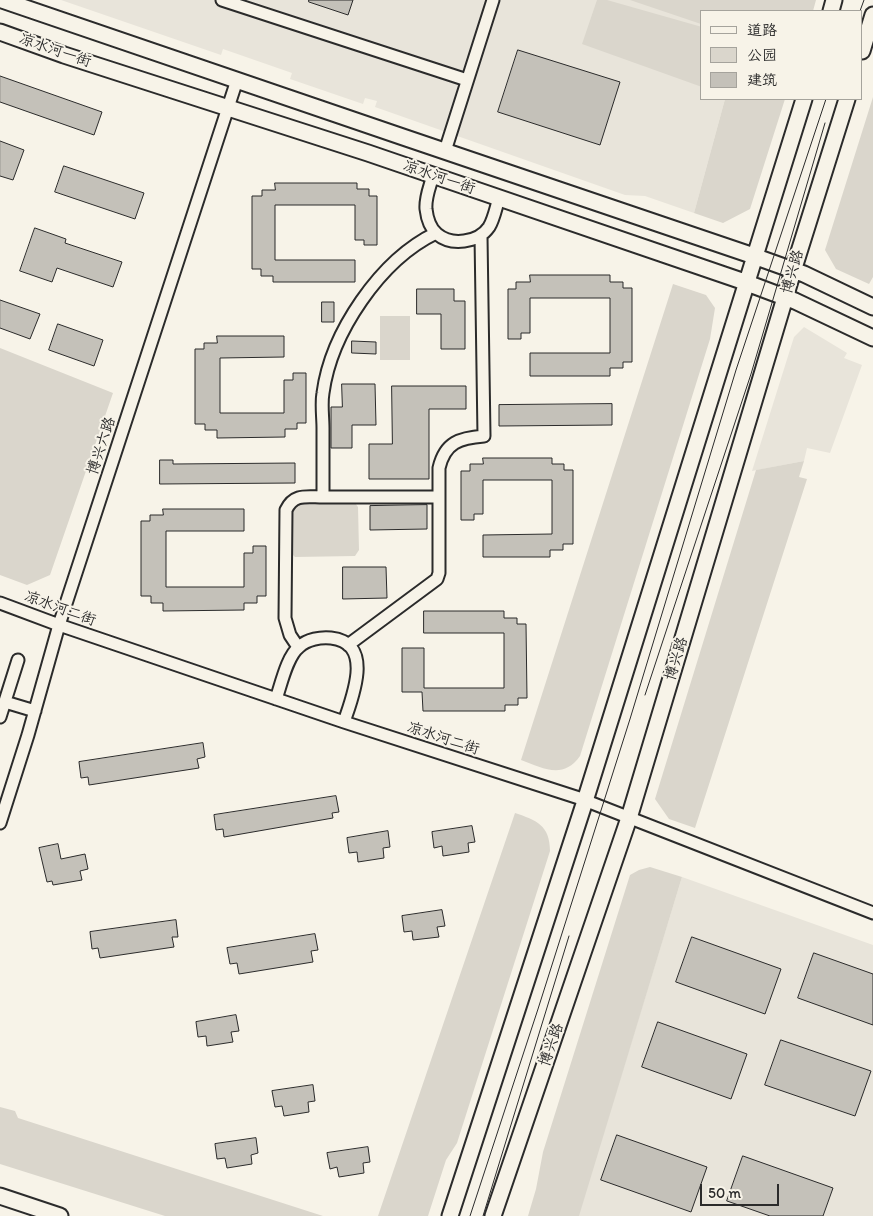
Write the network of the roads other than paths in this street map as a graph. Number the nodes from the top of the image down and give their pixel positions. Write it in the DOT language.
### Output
graph roads {
  1 [pos="2,0"];
  2 [pos="222,0"];
  3 [pos="493,0"];
  4 [pos="873,15"];
  5 [pos="0,32"];
  6 [pos="863,48"];
  7 [pos="237,80"];
  8 [pos="467,80"];
  9 [pos="804,100"];
  10 [pos="847,100"];
  11 [pos="229,107"];
  12 [pos="445,150"];
  13 [pos="433,175"];
  14 [pos="499,198"];
  15 [pos="436,233"];
  16 [pos="481,236"];
  17 [pos="755,257"];
  18 [pos="793,271"];
  19 [pos="746,283"];
  20 [pos="786,297"];
  21 [pos="873,307"];
  22 [pos="873,338"];
  23 [pos="323,497"];
  24 [pos="439,497"];
  25 [pos="0,603"];
  26 [pos="59,625"];
  27 [pos="348,645"];
  28 [pos="298,647"];
  29 [pos="18,660"];
  30 [pos="276,699"];
  31 [pos="5,702"];
  32 [pos="35,711"];
  33 [pos="0,717"];
  34 [pos="344,722"];
  35 [pos="586,801"];
  36 [pos="629,818"];
  37 [pos="0,823"];
  38 [pos="873,912"];
  39 [pos="0,1196"];
  40 [pos="60,1216"];
  41 [pos="450,1216"];
  42 [pos="494,1216"];
  1 -- 7 [label="main road, 凉水河一街"];
  2 -- 8 [label="street"];
  3 -- 8 [label="street"];
  4 -- 6 [label="main road"];
  5 -- 11 [label="main road, 凉水河一街"];
  7 -- 11 [label="street, 博兴六路"];
  7 -- 12 [label="main road, 凉水河一街"];
  8 -- 12 [label="street"];
  9 -- 17 [label="main road"];
  10 -- 18 [label="main road, 博兴路"];
  11 -- 13 [label="main road, 凉水河一街"];
  11 -- 26 [label="street, 博兴六路"];
  12 -- 17 [label="main road, 凉水河一街"];
  13 -- 14 [label="main road, 凉水河一街"];
  13 -- 15 [label="street"];
  14 -- 16 [label="street"];
  14 -- 19 [label="main road, 凉水河一街"];
  15 -- 16 [label="street"];
  15 -- 23 [label="street"];
  16 -- 24 [label="street"];
  17 -- 18 [label="main road, 凉水河一街"];
  17 -- 19 [label="main road"];
  18 -- 20 [label="main road, 博兴路"];
  18 -- 21 [label="main road, 凉水河一街"];
  19 -- 20 [label="main road, 凉水河一街"];
  19 -- 35 [label="main road"];
  20 -- 22 [label="main road, 凉水河一街"];
  20 -- 36 [label="main road, 博兴路"];
  23 -- 24 [label="street"];
  23 -- 28 [label="street"];
  24 -- 27 [label="street"];
  25 -- 26 [label="street, 凉水河二街"];
  26 -- 30 [label="street, 凉水河二街"];
  26 -- 32 [label="street, 博兴六路"];
  27 -- 28 [label="street"];
  27 -- 34 [label="street"];
  28 -- 30 [label="street"];
  29 -- 31 [label="street"];
  30 -- 34 [label="street, 凉水河二街"];
  31 -- 32 [label="street"];
  31 -- 33 [label="street"];
  32 -- 37 [label="street, 博兴六路"];
  34 -- 35 [label="street, 凉水河二街"];
  35 -- 36 [label="street, 凉水河二街"];
  35 -- 41 [label="main road"];
  36 -- 38 [label="street, 凉水河二街"];
  36 -- 42 [label="main road, 博兴路"];
  39 -- 40 [label="main road"];
}
